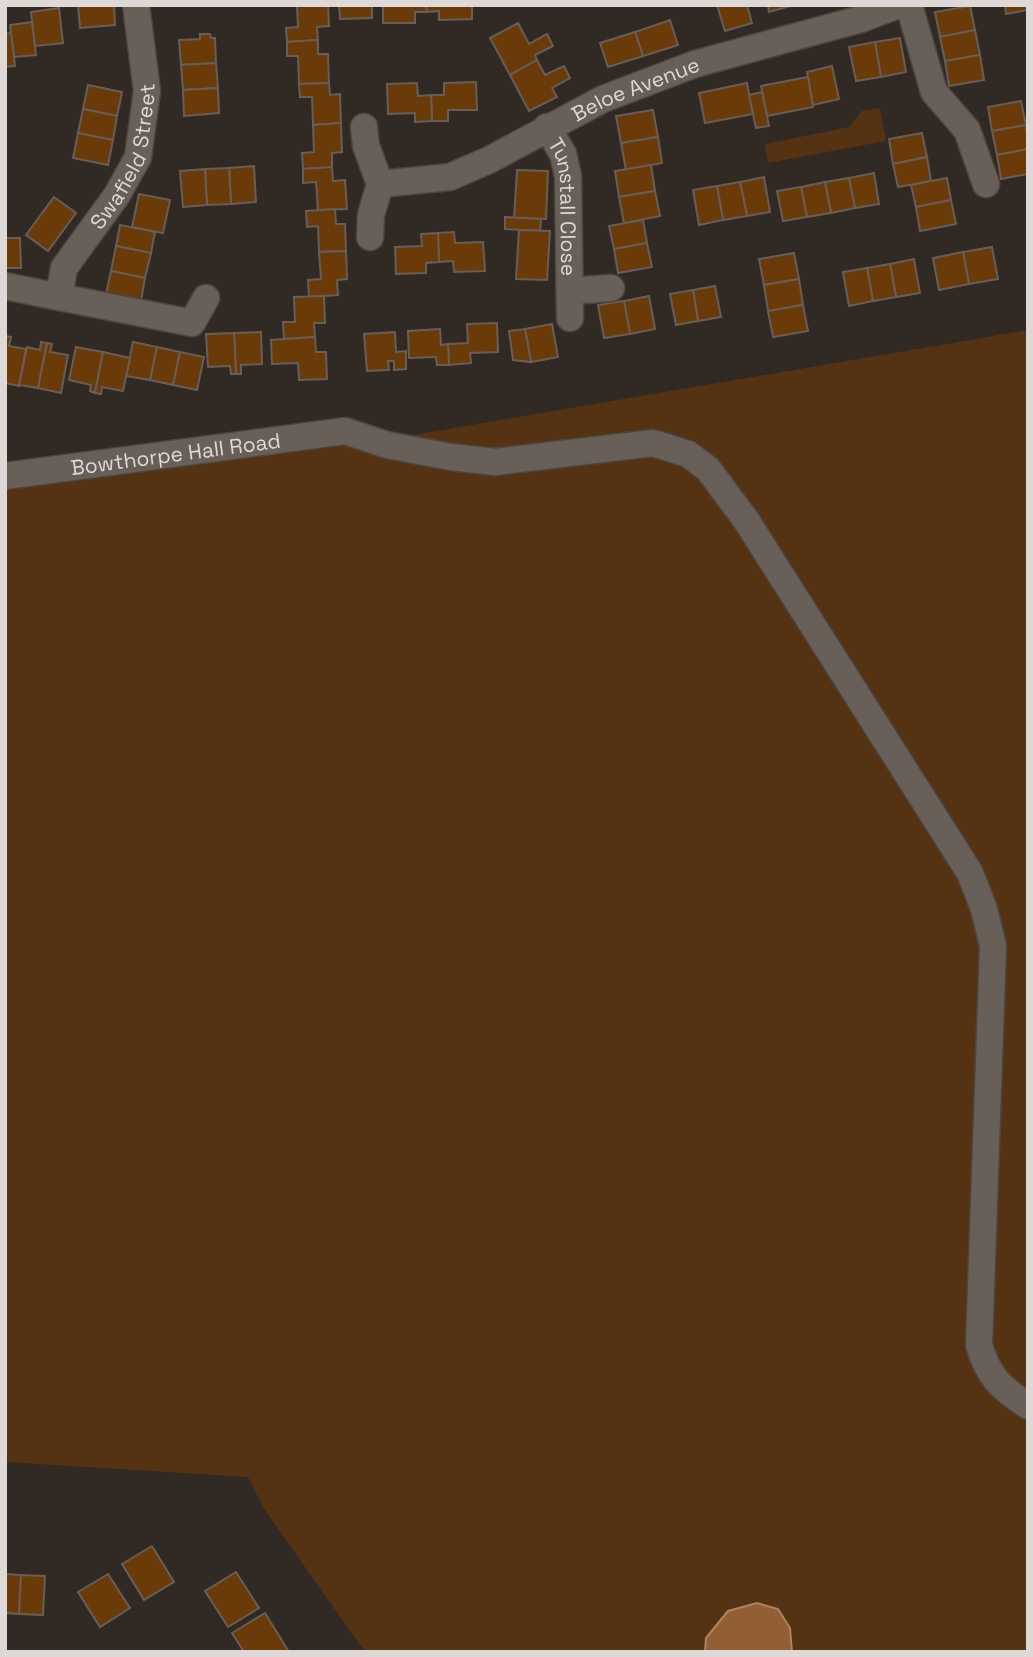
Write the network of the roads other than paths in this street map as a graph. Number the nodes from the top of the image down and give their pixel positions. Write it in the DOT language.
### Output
graph roads {
  1 [pos="136,5"];
  2 [pos="898,5"];
  3 [pos="909,5"];
  4 [pos="364,127"];
  5 [pos="547,127"];
  6 [pos="380,184"];
  7 [pos="986,184"];
  8 [pos="370,237"];
  9 [pos="5,286"];
  10 [pos="611,288"];
  11 [pos="570,290"];
  12 [pos="59,296"];
  13 [pos="206,298"];
  14 [pos="570,318"];
  15 [pos="5,476"];
  16 [pos="1028,1406"];
  1 -- 12 [label="street, Swafield Street"];
  2 -- 5 [label="street, Beloe Avenue"];
  3 -- 7 [label="street"];
  4 -- 6 [label="street"];
  5 -- 6 [label="street, Beloe Avenue"];
  5 -- 11 [label="street, Tunstall Close"];
  6 -- 8 [label="street"];
  9 -- 12 [label="street"];
  10 -- 11 [label="street, Tunstall Close"];
  11 -- 14 [label="street, Tunstall Close"];
  12 -- 13 [label="street"];
  15 -- 16 [label="street, Bowthorpe Hall Road"];
}
